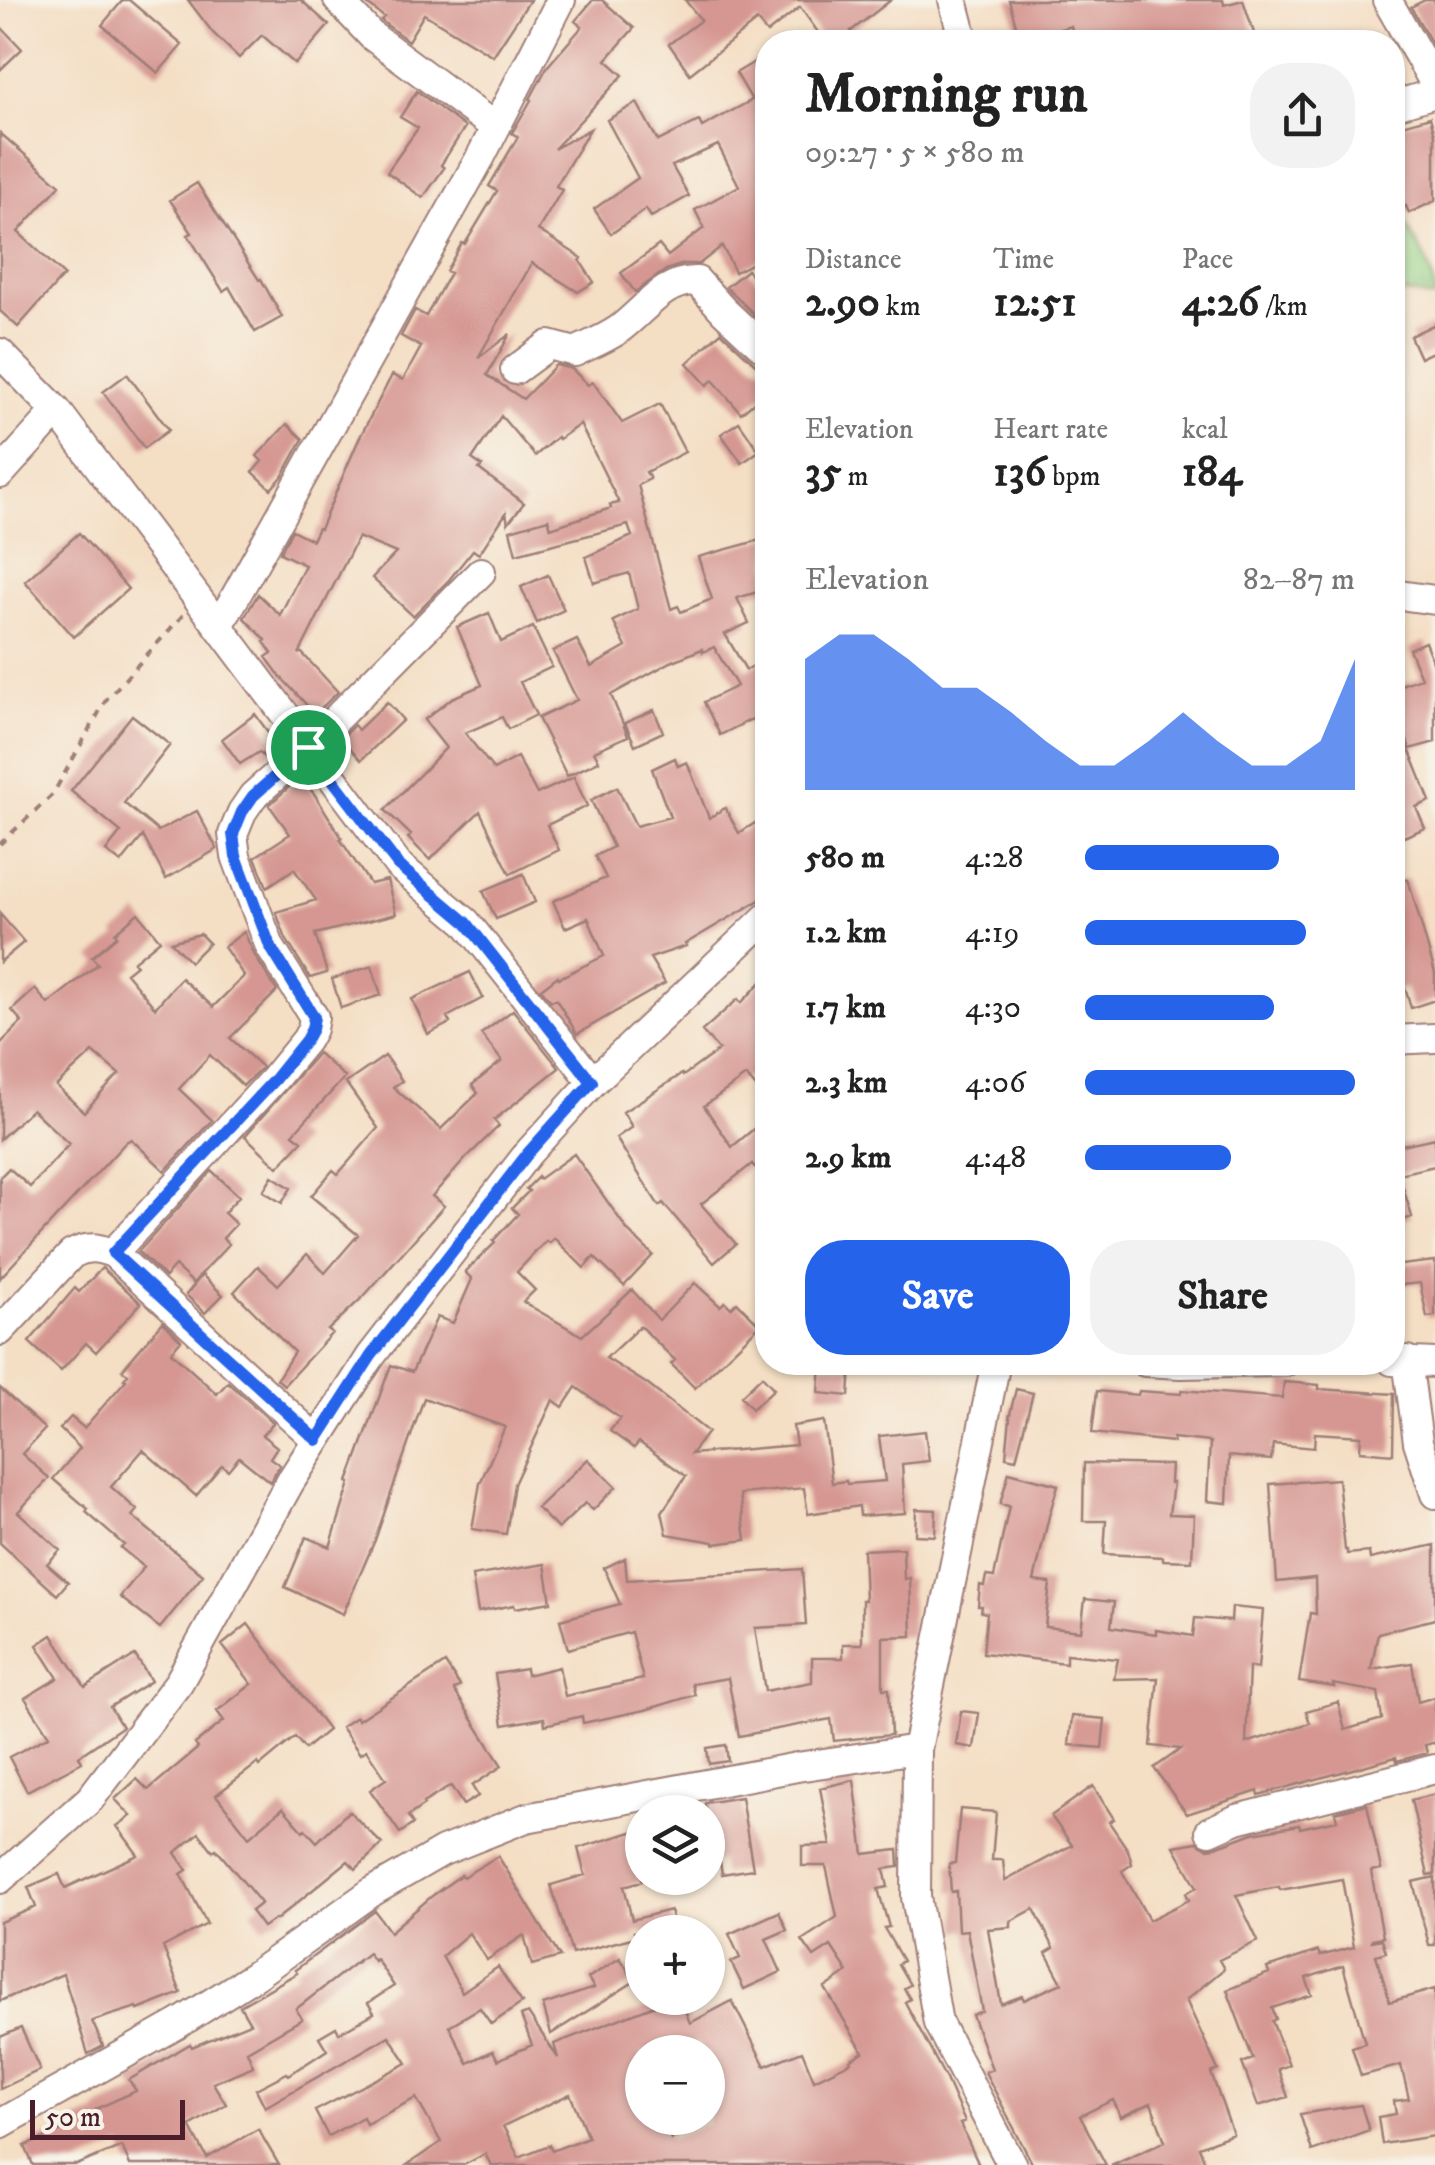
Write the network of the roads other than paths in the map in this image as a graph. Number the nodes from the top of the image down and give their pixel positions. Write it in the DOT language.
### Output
graph roads {
  1 [pos="338,0"];
  2 [pos="560,0"];
  3 [pos="953,0"];
  4 [pos="1387,0"];
  5 [pos="961,30"];
  6 [pos="1404,30"];
  7 [pos="1405,32"];
  8 [pos="1435,84"];
  9 [pos="1435,92"];
  10 [pos="1405,102"];
  11 [pos="495,127"];
  12 [pos="755,340"];
  13 [pos="0,353"];
  14 [pos="515,370"];
  15 [pos="58,410"];
  16 [pos="0,474"];
  17 [pos="481,572"];
  18 [pos="1405,596"];
  19 [pos="1435,600"];
  20 [pos="219,626"];
  21 [pos="308,747"];
  22 [pos="755,928"];
  23 [pos="1435,1038"];
  24 [pos="1405,1039"];
  25 [pos="592,1082"];
  26 [pos="113,1253"];
  27 [pos="0,1331"];
  28 [pos="1405,1360"];
  29 [pos="1435,1363"];
  30 [pos="993,1375"];
  31 [pos="1403,1375"];
  32 [pos="317,1440"];
  33 [pos="1435,1494"];
  34 [pos="918,1749"];
  35 [pos="1435,1769"];
  36 [pos="1210,1831"];
  37 [pos="0,1879"];
  38 [pos="0,2124"];
  39 [pos="1012,2165"];
  1 -- 11 [label="street"];
  2 -- 11 [label="street"];
  3 -- 5 [label="street"];
  4 -- 6 [label="street"];
  7 -- 8 [label="street"];
  9 -- 10 [label="street"];
  11 -- 20 [label="street"];
  12 -- 14 [label="street"];
  13 -- 15 [label="street"];
  15 -- 16 [label="street"];
  15 -- 20 [label="street"];
  17 -- 21 [label="street"];
  18 -- 19 [label="street"];
  20 -- 21 [label="street"];
  21 -- 25 [label="street"];
  21 -- 26 [label="street"];
  22 -- 25 [label="street"];
  23 -- 24 [label="street"];
  25 -- 32 [label="street"];
  26 -- 27 [label="street"];
  26 -- 32 [label="street"];
  28 -- 29 [label="street"];
  30 -- 34 [label="street"];
  31 -- 33 [label="street"];
  32 -- 37 [label="street"];
  34 -- 38 [label="street"];
  34 -- 39 [label="street"];
  35 -- 36 [label="street"];
}
